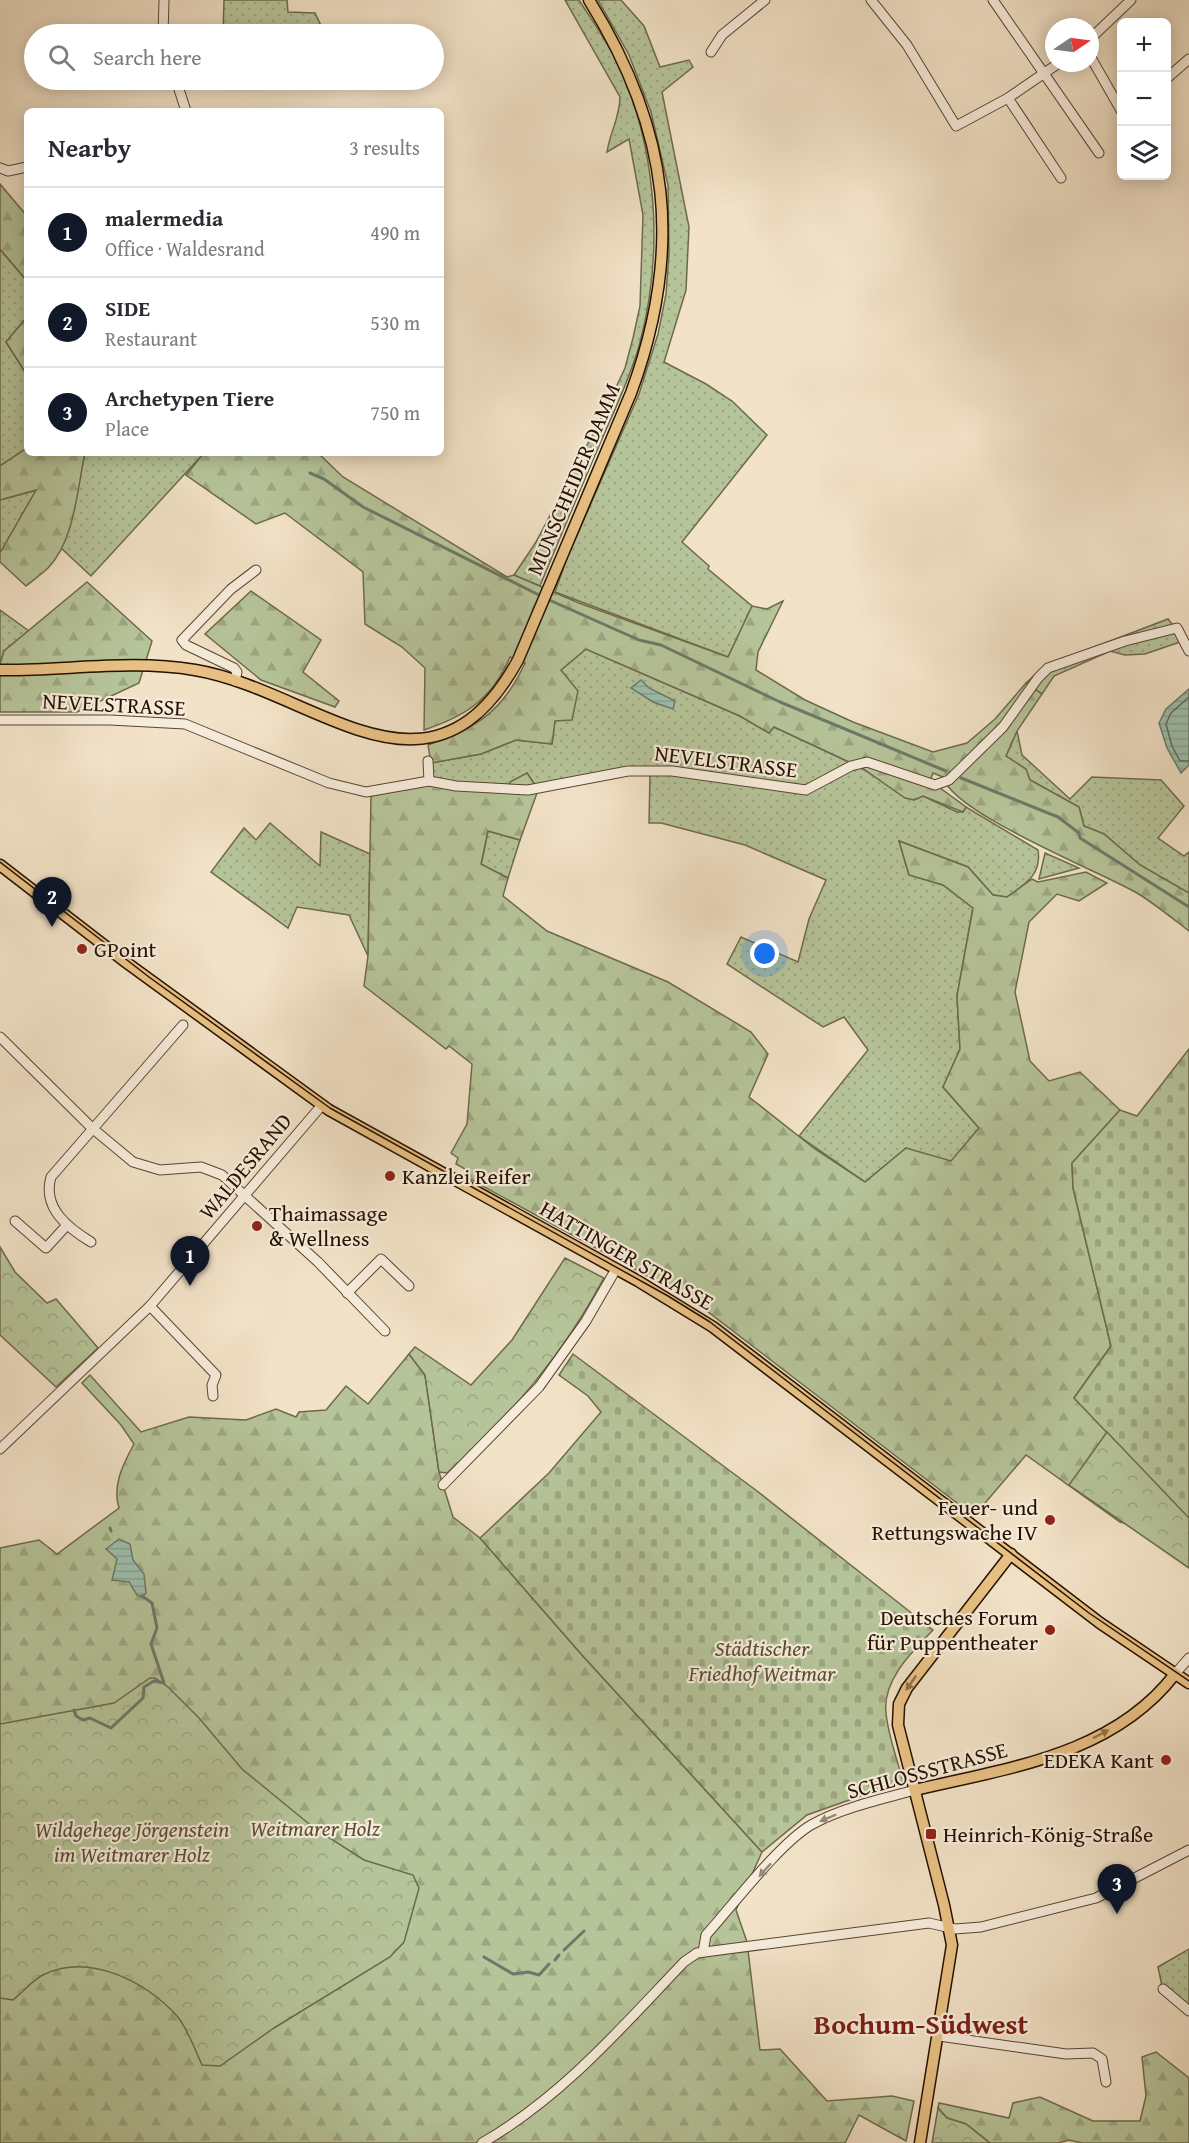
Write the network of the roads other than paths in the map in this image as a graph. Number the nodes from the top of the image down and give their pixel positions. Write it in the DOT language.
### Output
graph roads {
  1 [pos="164,0"];
  2 [pos="589,0"];
  3 [pos="765,0"];
  4 [pos="871,0"];
  5 [pos="993,0"];
  6 [pos="1131,0"];
  7 [pos="163,24"];
  8 [pos="1099,30"];
  9 [pos="711,52"];
  10 [pos="1189,59"];
  11 [pos="1045,72"];
  12 [pos="1099,72"];
  13 [pos="1171,75"];
  14 [pos="179,90"];
  15 [pos="1008,98"];
  16 [pos="1117,103"];
  17 [pos="185,108"];
  18 [pos="1099,153"];
  19 [pos="0,168"];
  20 [pos="24,168"];
  21 [pos="1061,178"];
  22 [pos="256,570"];
  23 [pos="1189,651"];
  24 [pos="0,670"];
  25 [pos="236,681"];
  26 [pos="0,720"];
  27 [pos="428,761"];
  28 [pos="429,781"];
  29 [pos="0,865"];
  30 [pos="183,1025"];
  31 [pos="0,1037"];
  32 [pos="322,1105"];
  33 [pos="92,1128"];
  34 [pos="246,1195"];
  35 [pos="15,1221"];
  36 [pos="67,1225"];
  37 [pos="91,1242"];
  38 [pos="616,1269"];
  39 [pos="409,1286"];
  40 [pos="347,1293"];
  41 [pos="150,1306"];
  42 [pos="386,1331"];
  43 [pos="213,1396"];
  44 [pos="0,1449"];
  45 [pos="443,1485"];
  46 [pos="1011,1554"];
  47 [pos="1189,1658"];
  48 [pos="1175,1674"];
  49 [pos="1189,1683"];
  50 [pos="915,1790"];
  51 [pos="1189,1851"];
  52 [pos="950,1928"];
  53 [pos="703,1952"];
  54 [pos="1163,1989"];
  55 [pos="1189,2012"];
  56 [pos="939,2036"];
  57 [pos="1106,2082"];
  58 [pos="482,2143"];
  59 [pos="920,2143"];
  1 -- 7 [label="street"];
  2 -- 25 [label="main road, MUNSCHEIDER DAMM"];
  3 -- 9 [label="street"];
  4 -- 15 [label="street"];
  5 -- 11 [label="street"];
  6 -- 8 [label="street"];
  10 -- 13 [label="street"];
  11 -- 15 [label="street"];
  11 -- 18 [label="street"];
  12 -- 16 [label="street"];
  14 -- 17 [label="street"];
  15 -- 21 [label="street"];
  19 -- 20 [label="street"];
  22 -- 25 [label="street, MUNSCHEIDER DAMM"];
  23 -- 28 [label="street, NEVELSTRASSE"];
  24 -- 25 [label="main road, MUNSCHEIDER DAMM"];
  26 -- 28 [label="street, NEVELSTRASSE"];
  27 -- 28 [label="street"];
  29 -- 32 [label="main road, HATTINGER STRASSE"];
  30 -- 33 [label="street"];
  31 -- 33 [label="street"];
  32 -- 34 [label="street, WALDESRAND"];
  32 -- 38 [label="main road, HATTINGER STRASSE"];
  33 -- 34 [label="street"];
  33 -- 36 [label="street"];
  34 -- 40 [label="street"];
  34 -- 41 [label="street, WALDESRAND"];
  35 -- 36 [label="street"];
  36 -- 37 [label="street"];
  38 -- 45 [label="street"];
  38 -- 46 [label="main road, HATTINGER STRASSE"];
  39 -- 40 [label="street"];
  40 -- 42 [label="street"];
  41 -- 43 [label="street"];
  41 -- 44 [label="street, WALDESRAND"];
  46 -- 48 [label="main road, HATTINGER STRASSE"];
  46 -- 50 [label="main road, one-way"];
  47 -- 48 [label="street, SCHLOSSSTRASSE"];
  48 -- 49 [label="main road, HATTINGER STRASSE"];
  50 -- 48 [label="main road, SCHLOSSSTRASSE, one-way"];
  50 -- 52 [label="main road"];
  50 -- 53 [label="street, SCHLOSSSTRASSE, one-way"];
  51 -- 52 [label="street"];
  52 -- 53 [label="street"];
  52 -- 56 [label="main road"];
  53 -- 58 [label="street"];
  54 -- 55 [label="street"];
  56 -- 57 [label="street"];
  56 -- 59 [label="main road"];
}
